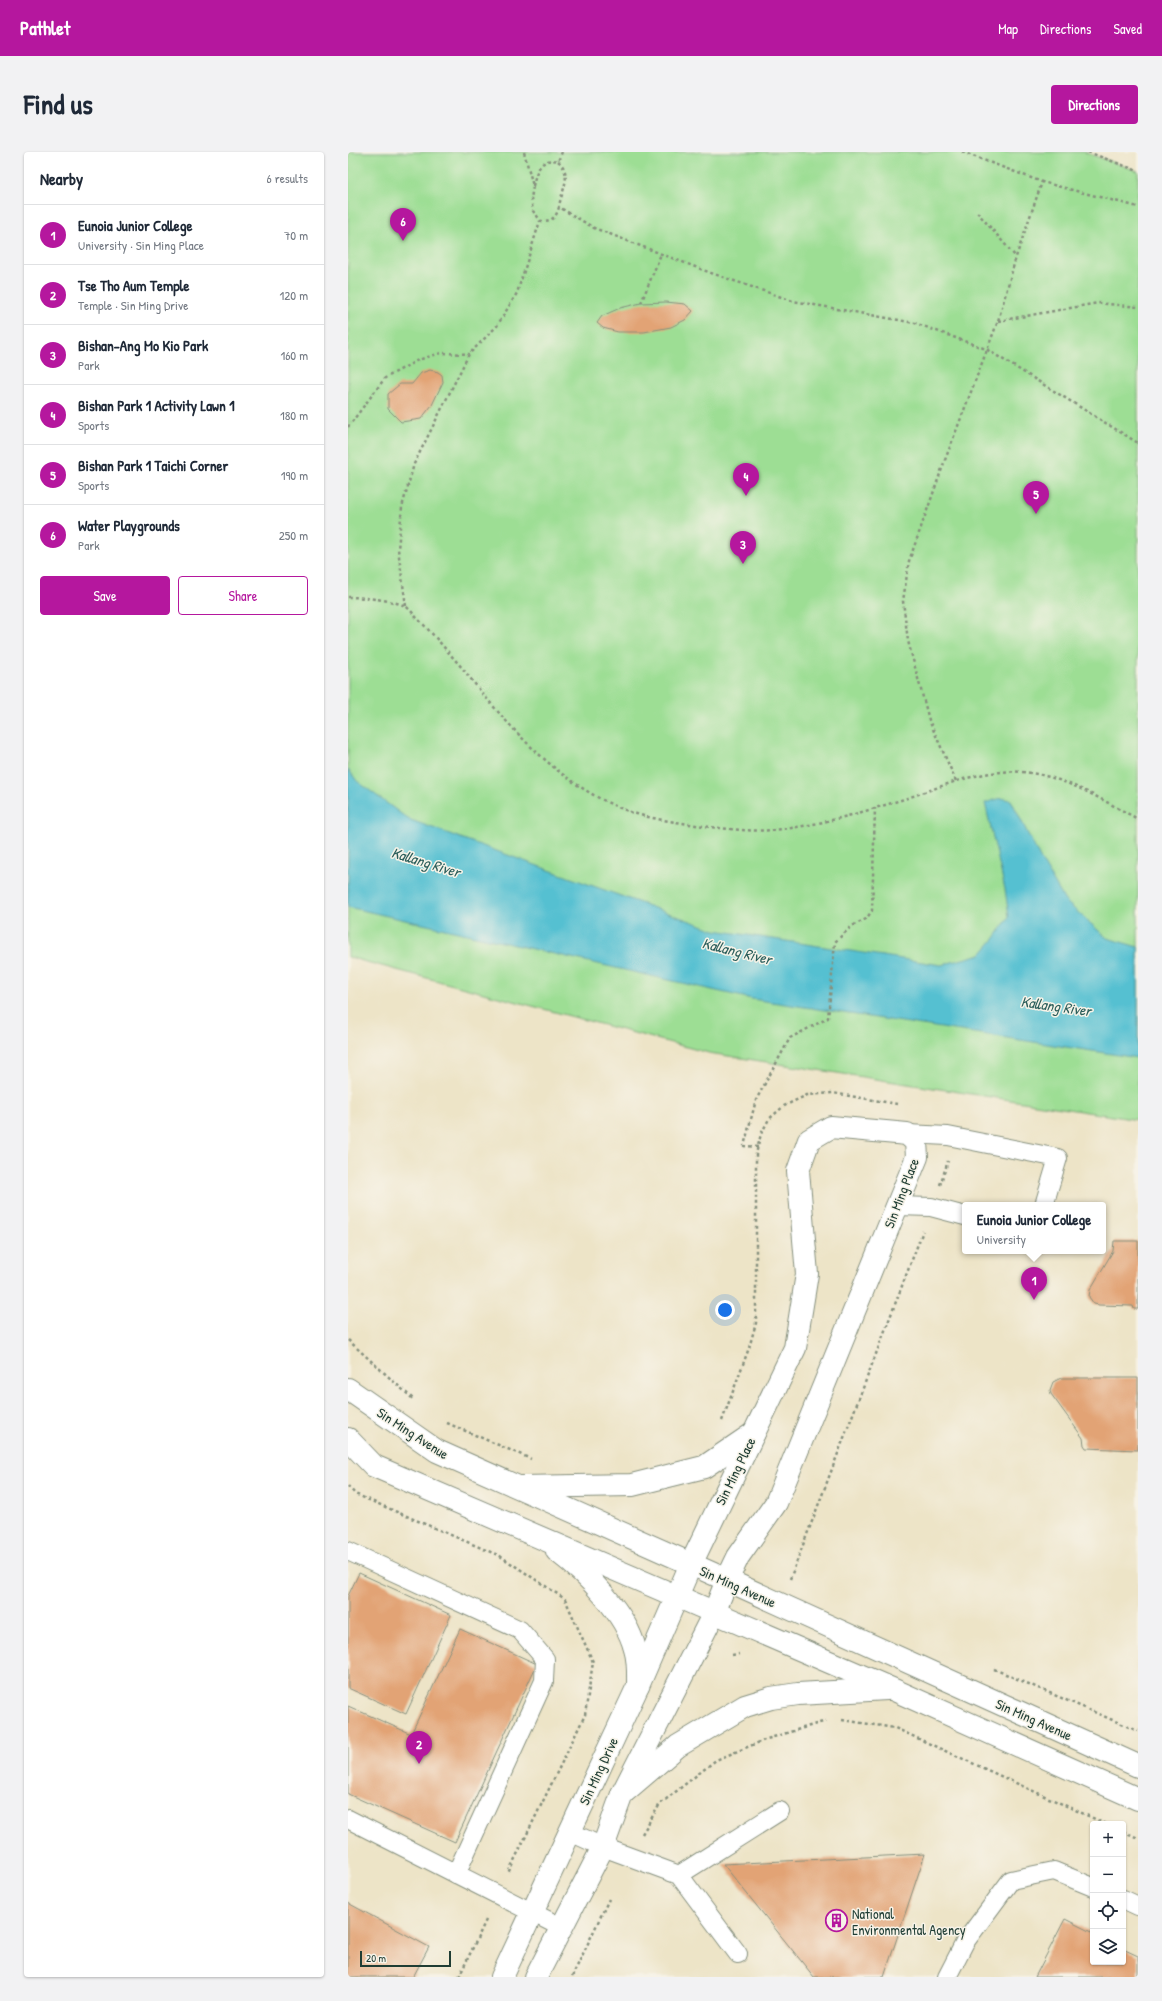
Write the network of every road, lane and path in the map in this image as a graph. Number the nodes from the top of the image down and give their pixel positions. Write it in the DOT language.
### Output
graph roads {
  1 [pos="524,152"];
  2 [pos="562,152"];
  3 [pos="962,152"];
  4 [pos="1088,152"];
  5 [pos="558,161"];
  6 [pos="1138,171"];
  7 [pos="1042,182"];
  8 [pos="533,186"];
  9 [pos="559,206"];
  10 [pos="1138,207"];
  11 [pos="977,212"];
  12 [pos="540,221"];
  13 [pos="661,254"];
  14 [pos="1016,257"];
  15 [pos="641,303"];
  16 [pos="1138,307"];
  17 [pos="998,321"];
  18 [pos="986,350"];
  19 [pos="469,354"];
  20 [pos="348,427"];
  21 [pos="1138,443"];
  22 [pos="348,597"];
  23 [pos="406,606"];
  24 [pos="956,782"];
  25 [pos="875,808"];
  26 [pos="1138,819"];
  27 [pos="907,1134"];
  28 [pos="758,1147"];
  29 [pos="1045,1202"];
  30 [pos="897,1206"];
  31 [pos="962,1215"];
  32 [pos="348,1340"];
  33 [pos="348,1389"];
  34 [pos="416,1402"];
  35 [pos="440,1420"];
  36 [pos="754,1433"];
  37 [pos="348,1438"];
  38 [pos="536,1461"];
  39 [pos="348,1486"];
  40 [pos="514,1487"];
  41 [pos="355,1494"];
  42 [pos="534,1534"];
  43 [pos="348,1551"];
  44 [pos="691,1564"];
  45 [pos="727,1580"];
  46 [pos="676,1596"];
  47 [pos="714,1613"];
  48 [pos="638,1686"];
  49 [pos="892,1689"];
  50 [pos="833,1719"];
  51 [pos="841,1720"];
  52 [pos="1138,1766"];
  53 [pos="622,1794"];
  54 [pos="1138,1799"];
  55 [pos="780,1810"];
  56 [pos="348,1819"];
  57 [pos="1099,1821"];
  58 [pos="570,1832"];
  59 [pos="1126,1832"];
  60 [pos="1138,1838"];
  61 [pos="603,1847"];
  62 [pos="629,1856"];
  63 [pos="456,1874"];
  64 [pos="679,1875"];
  65 [pos="1090,1886"];
  66 [pos="1126,1900"];
  67 [pos="1138,1906"];
  68 [pos="532,1913"];
  69 [pos="561,1927"];
  70 [pos="738,1954"];
  71 [pos="502,1977"];
  72 [pos="536,1977"];
  73 [pos="572,1977"];
  74 [pos="947,1977"];
  1 -- 8 [label="path"];
  2 -- 5 [label="path"];
  3 -- 7 [label="path"];
  4 -- 6 [label="path"];
  5 -- 8 [label="path"];
  5 -- 9 [label="path"];
  7 -- 10 [label="path"];
  7 -- 14 [label="path"];
  8 -- 12 [label="path"];
  9 -- 12 [label="path"];
  9 -- 13 [label="path"];
  11 -- 14 [label="path"];
  12 -- 19 [label="path"];
  13 -- 15 [label="path"];
  13 -- 18 [label="path"];
  14 -- 17 [label="path"];
  16 -- 17 [label="path"];
  17 -- 18 [label="path"];
  18 -- 21 [label="path"];
  18 -- 24 [label="path"];
  19 -- 20 [label="path"];
  19 -- 23 [label="path"];
  22 -- 23 [label="path"];
  23 -- 25 [label="path"];
  24 -- 25 [label="path"];
  24 -- 26 [label="path"];
  25 -- 28 [label="path"];
  27 -- 29 [label="lane"];
  27 -- 30 [label="main road, Sin Ming Place"];
  27 -- 36 [label="main road, Sin Ming Place"];
  30 -- 31 [label="lane"];
  30 -- 45 [label="main road, Sin Ming Place"];
  32 -- 34 [label="path"];
  33 -- 40 [label="main road, Sin Ming Avenue"];
  35 -- 38 [label="path"];
  36 -- 40 [label="main road"];
  36 -- 44 [label="main road, Sin Ming Place"];
  37 -- 42 [label="main road"];
  39 -- 41 [label="path"];
  40 -- 44 [label="main road, Sin Ming Avenue"];
  42 -- 46 [label="main road"];
  42 -- 48 [label="main road"];
  43 -- 63 [label="lane"];
  44 -- 45 [label="main road, Sin Ming Avenue"];
  44 -- 46 [label="main road, Sin Ming Drive"];
  45 -- 47 [label="main road"];
  45 -- 52 [label="main road, Sin Ming Avenue"];
  46 -- 47 [label="main road"];
  46 -- 48 [label="main road, Sin Ming Drive"];
  47 -- 49 [label="main road"];
  47 -- 53 [label="main road"];
  48 -- 58 [label="main road, Sin Ming Drive"];
  49 -- 53 [label="main road"];
  49 -- 54 [label="main road"];
  50 -- 62 [label="path"];
  51 -- 57 [label="path"];
  53 -- 61 [label="main road"];
  55 -- 64 [label="lane"];
  56 -- 63 [label="lane"];
  58 -- 61 [label="lane"];
  58 -- 68 [label="main road, Sin Ming Drive"];
  59 -- 60 [label="path"];
  61 -- 62 [label="lane"];
  61 -- 69 [label="main road"];
  62 -- 64 [label="lane"];
  62 -- 73 [label="path"];
  63 -- 68 [label="lane"];
  64 -- 70 [label="lane"];
  65 -- 74 [label="lane"];
  66 -- 67 [label="lane"];
  68 -- 69 [label="lane"];
  68 -- 71 [label="main road, Sin Ming Drive"];
  69 -- 72 [label="main road"];
}
